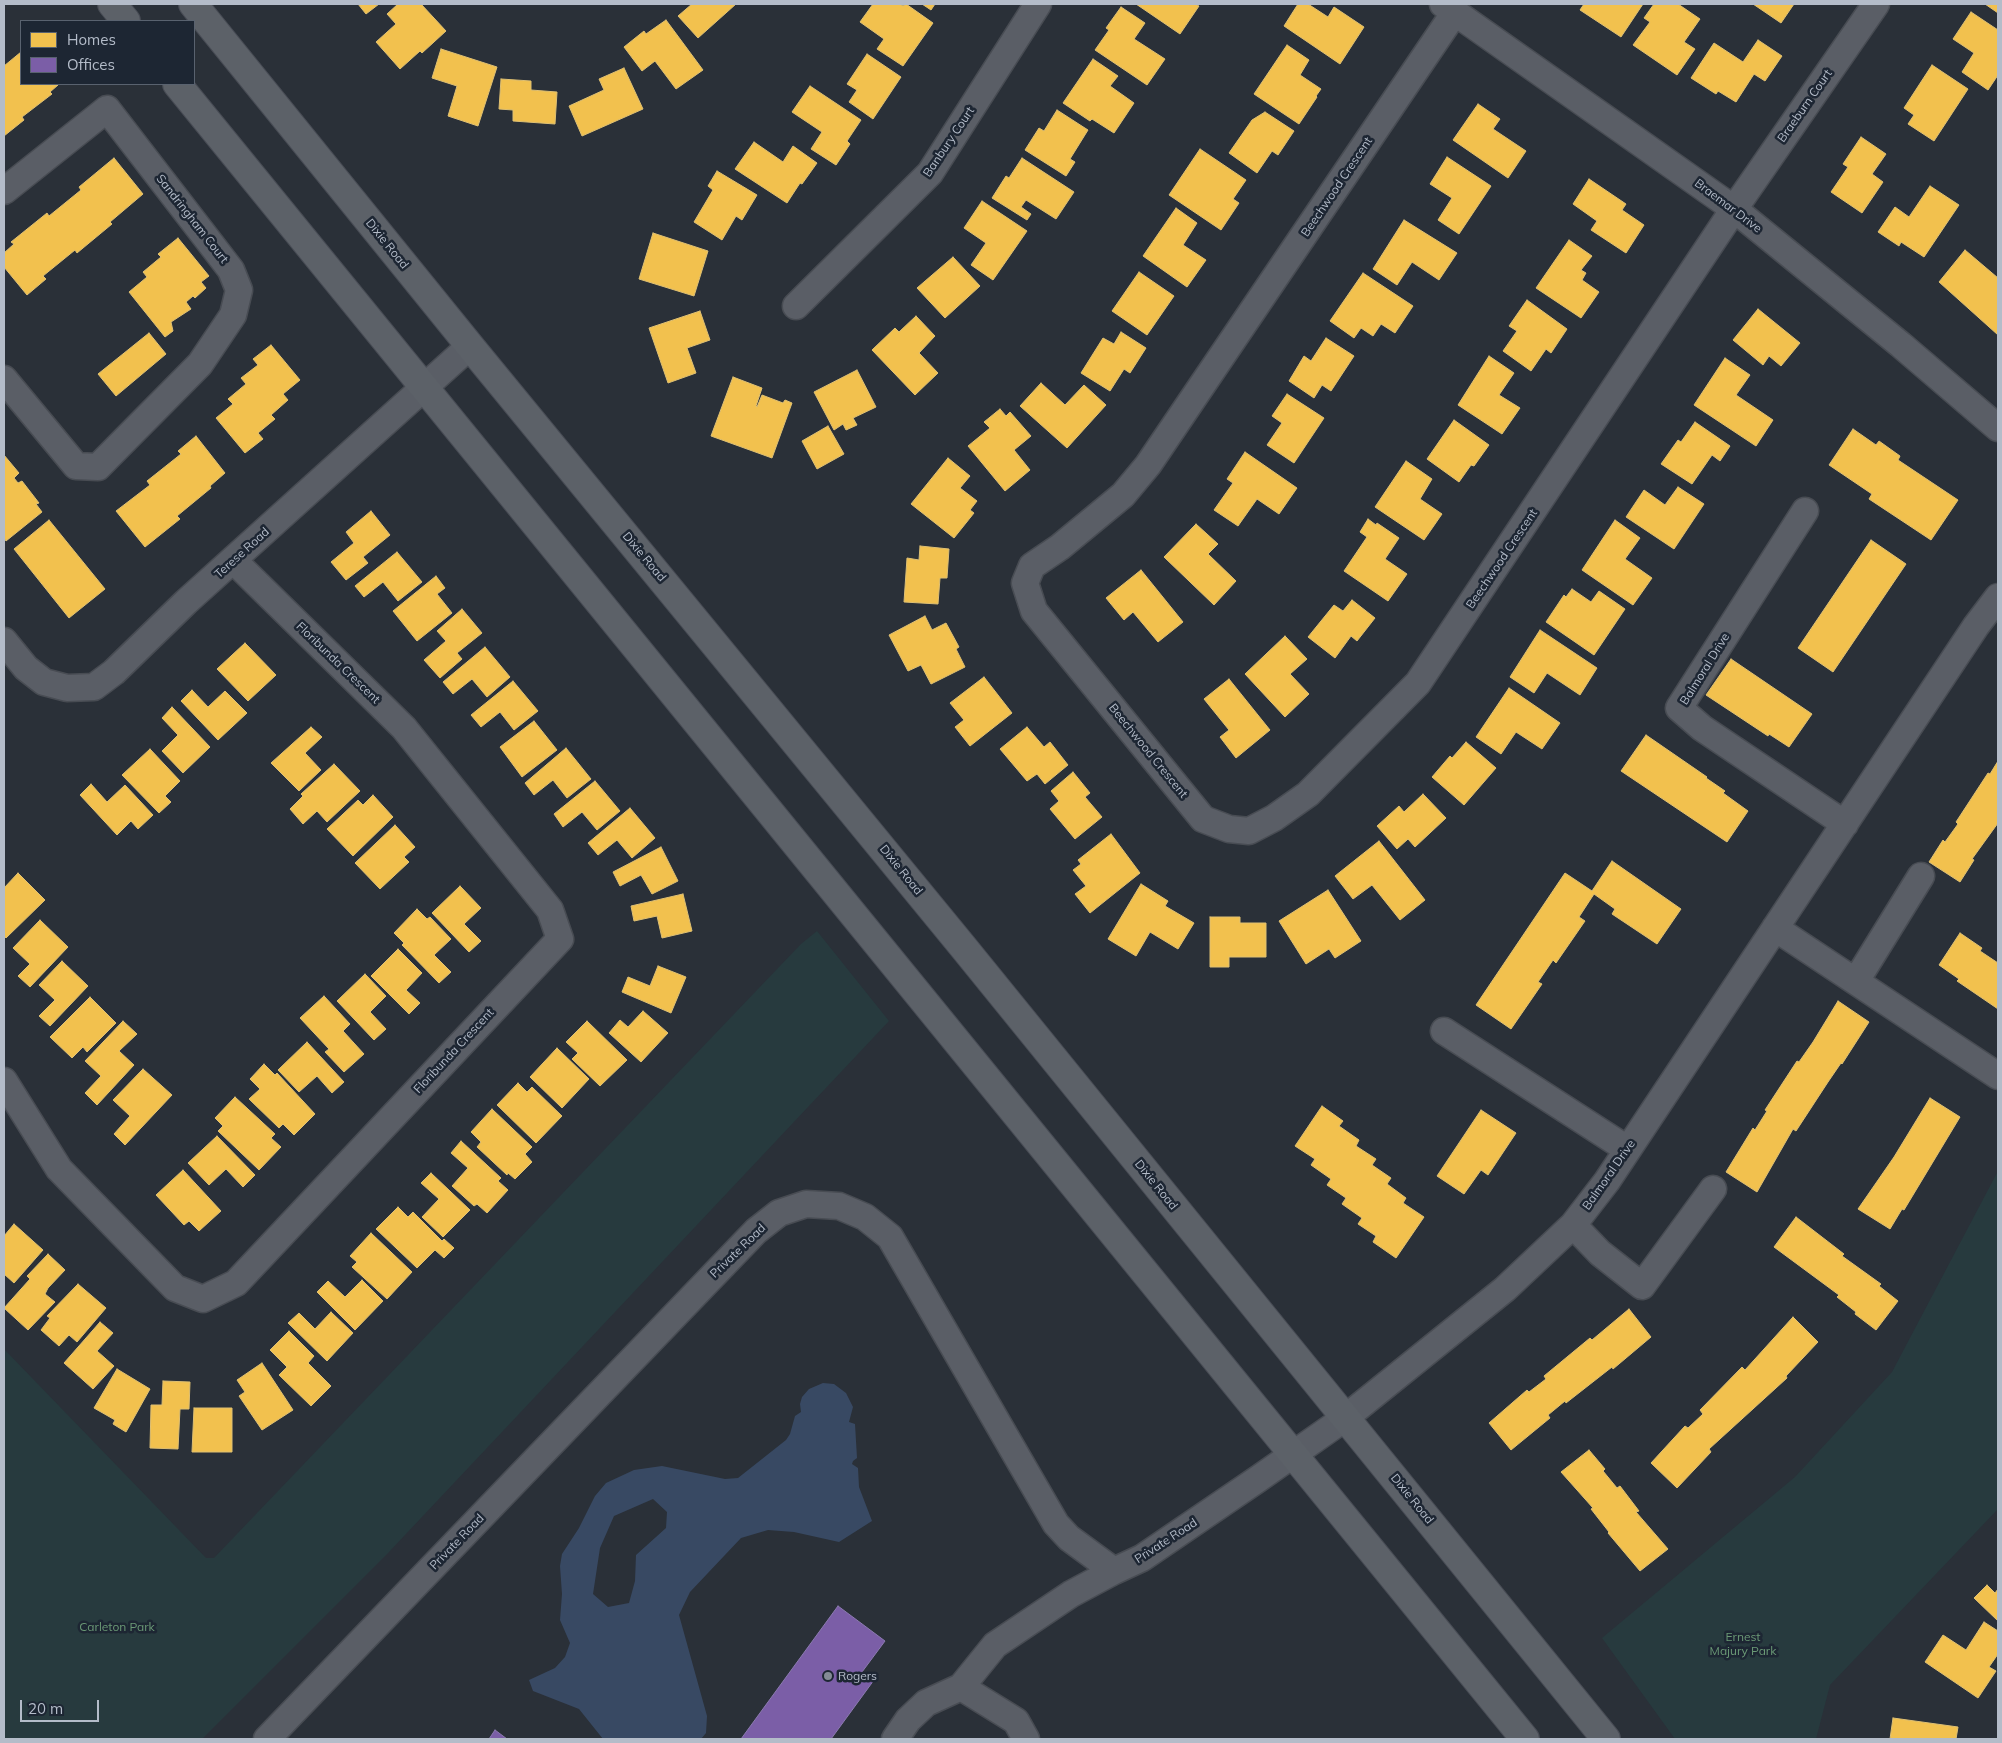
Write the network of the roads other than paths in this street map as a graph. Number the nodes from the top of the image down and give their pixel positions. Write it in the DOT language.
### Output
graph roads {
  1 [pos="112,4"];
  2 [pos="193,4"];
  3 [pos="1038,4"];
  4 [pos="1876,4"];
  5 [pos="1449,8"];
  6 [pos="125,20"];
  7 [pos="178,85"];
  8 [pos="4,191"];
  9 [pos="1734,209"];
  10 [pos="796,306"];
  11 [pos="470,346"];
  12 [pos="4,379"];
  13 [pos="423,387"];
  14 [pos="1998,428"];
  15 [pos="1805,511"];
  16 [pos="234,561"];
  17 [pos="1998,597"];
  18 [pos="4,641"];
  19 [pos="1845,824"];
  20 [pos="1921,876"];
  21 [pos="1776,928"];
  22 [pos="1856,980"];
  23 [pos="1444,1031"];
  24 [pos="1998,1076"];
  25 [pos="4,1081"];
  26 [pos="1627,1150"];
  27 [pos="1712,1189"];
  28 [pos="1573,1225"];
  29 [pos="1345,1418"];
  30 [pos="1294,1454"];
  31 [pos="1114,1571"];
  32 [pos="961,1687"];
  33 [pos="267,1739"];
  34 [pos="895,1739"];
  35 [pos="1026,1739"];
  36 [pos="1525,1739"];
  37 [pos="1606,1739"];
  1 -- 6 [label="main road"];
  2 -- 11 [label="main road, Dixie Road"];
  3 -- 10 [label="street, Banbury Court"];
  4 -- 9 [label="street, Braeburn Court"];
  5 -- 9 [label="street, Braemar Drive"];
  5 -- 9 [label="street, Beechwood Crescent"];
  7 -- 13 [label="main road"];
  8 -- 12 [label="street, Sandringham Court"];
  9 -- 14 [label="street, Braemar Drive"];
  11 -- 13 [label="street, Terese Road"];
  11 -- 29 [label="main road, Dixie Road"];
  13 -- 16 [label="street, Terese Road"];
  13 -- 30 [label="main road"];
  15 -- 19 [label="street, Balmoral Drive"];
  16 -- 18 [label="street, Terese Road"];
  16 -- 25 [label="street, Floribunda Crescent"];
  17 -- 19 [label="street, Balmoral Drive"];
  19 -- 21 [label="street, Balmoral Drive"];
  20 -- 22 [label="street"];
  21 -- 22 [label="street"];
  21 -- 26 [label="street, Balmoral Drive"];
  22 -- 24 [label="street"];
  23 -- 26 [label="street"];
  26 -- 28 [label="street, Balmoral Drive"];
  27 -- 28 [label="street"];
  28 -- 29 [label="street, Balmoral Drive"];
  29 -- 30 [label="street, Balmoral Drive"];
  29 -- 37 [label="main road, Dixie Road"];
  30 -- 31 [label="street, Private Road"];
  30 -- 36 [label="main road"];
  31 -- 32 [label="street"];
  31 -- 33 [label="street, Private Road"];
  32 -- 34 [label="street"];
  32 -- 35 [label="street"];
}
